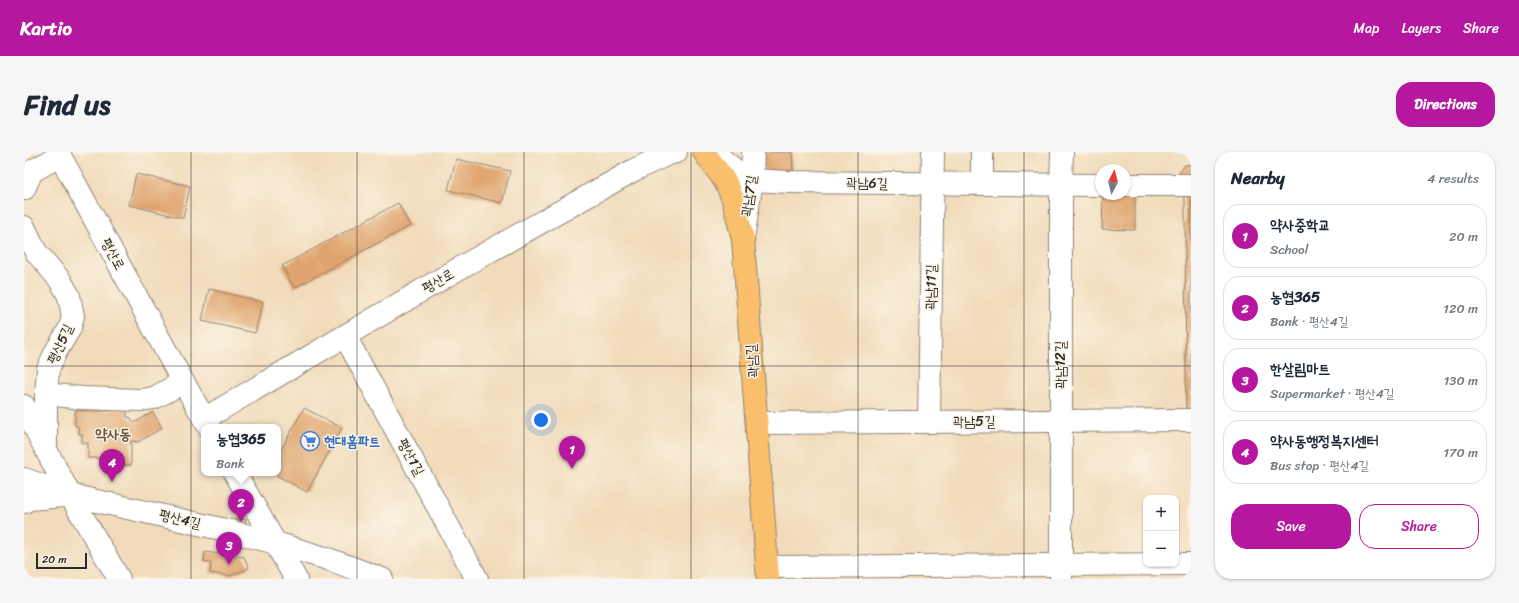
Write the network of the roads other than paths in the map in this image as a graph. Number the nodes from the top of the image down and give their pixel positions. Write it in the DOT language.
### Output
graph roads {
  1 [pos="676,152"];
  2 [pos="704,152"];
  3 [pos="713,152"];
  4 [pos="753,152"];
  5 [pos="933,152"];
  6 [pos="982,152"];
  7 [pos="1062,152"];
  8 [pos="59,154"];
  9 [pos="752,180"];
  10 [pos="933,184"];
  11 [pos="982,184"];
  12 [pos="1061,184"];
  13 [pos="1095,185"];
  14 [pos="1131,185"];
  15 [pos="1191,185"];
  16 [pos="24,189"];
  17 [pos="24,228"];
  18 [pos="743,239"];
  19 [pos="344,336"];
  20 [pos="183,382"];
  21 [pos="46,394"];
  22 [pos="24,406"];
  23 [pos="1191,420"];
  24 [pos="1060,421"];
  25 [pos="929,422"];
  26 [pos="206,423"];
  27 [pos="757,423"];
  28 [pos="46,450"];
  29 [pos="237,476"];
  30 [pos="24,479"];
  31 [pos="70,495"];
  32 [pos="24,502"];
  33 [pos="276,543"];
  34 [pos="1191,564"];
  35 [pos="1061,572"];
  36 [pos="768,573"];
  37 [pos="119,579"];
  38 [pos="296,579"];
  39 [pos="382,579"];
  40 [pos="477,579"];
  1 -- 19 [label="street, 평산로"];
  2 -- 18 [label="main road, 곽남길"];
  3 -- 9 [label="street"];
  4 -- 9 [label="street, 곽남7길"];
  5 -- 10 [label="street, 곽남11길"];
  6 -- 11 [label="street"];
  7 -- 12 [label="street, 곽남12길"];
  8 -- 16 [label="street"];
  8 -- 20 [label="street, 평산로"];
  9 -- 10 [label="street, 곽남6길"];
  9 -- 18 [label="street, 곽남7길"];
  10 -- 11 [label="street, 곽남6길"];
  10 -- 25 [label="street, 곽남11길"];
  11 -- 12 [label="street, 곽남6길"];
  12 -- 13 [label="street, 곽남6길"];
  12 -- 24 [label="street, 곽남12길"];
  14 -- 15 [label="street"];
  17 -- 21 [label="street, 평산5길"];
  18 -- 27 [label="main road, 곽남길"];
  19 -- 26 [label="street, 평산로"];
  19 -- 40 [label="street, 평산1길"];
  20 -- 21 [label="street"];
  20 -- 26 [label="street, 평산로"];
  21 -- 28 [label="street, 평산5길"];
  22 -- 28 [label="street, 평산5길"];
  23 -- 24 [label="street, 곽남5길"];
  24 -- 25 [label="street, 곽남5길"];
  24 -- 35 [label="street, 곽남12길"];
  25 -- 27 [label="street, 곽남5길"];
  27 -- 36 [label="main road, 곽남길"];
  28 -- 31 [label="street, 평산5길"];
  29 -- 33 [label="street"];
  30 -- 31 [label="street, 평산4길"];
  31 -- 32 [label="street"];
  31 -- 33 [label="street, 평산4길"];
  31 -- 37 [label="street, 평산5길"];
  33 -- 38 [label="street"];
  33 -- 39 [label="street, 평산4길"];
  34 -- 35 [label="street"];
  35 -- 36 [label="street"];
}
